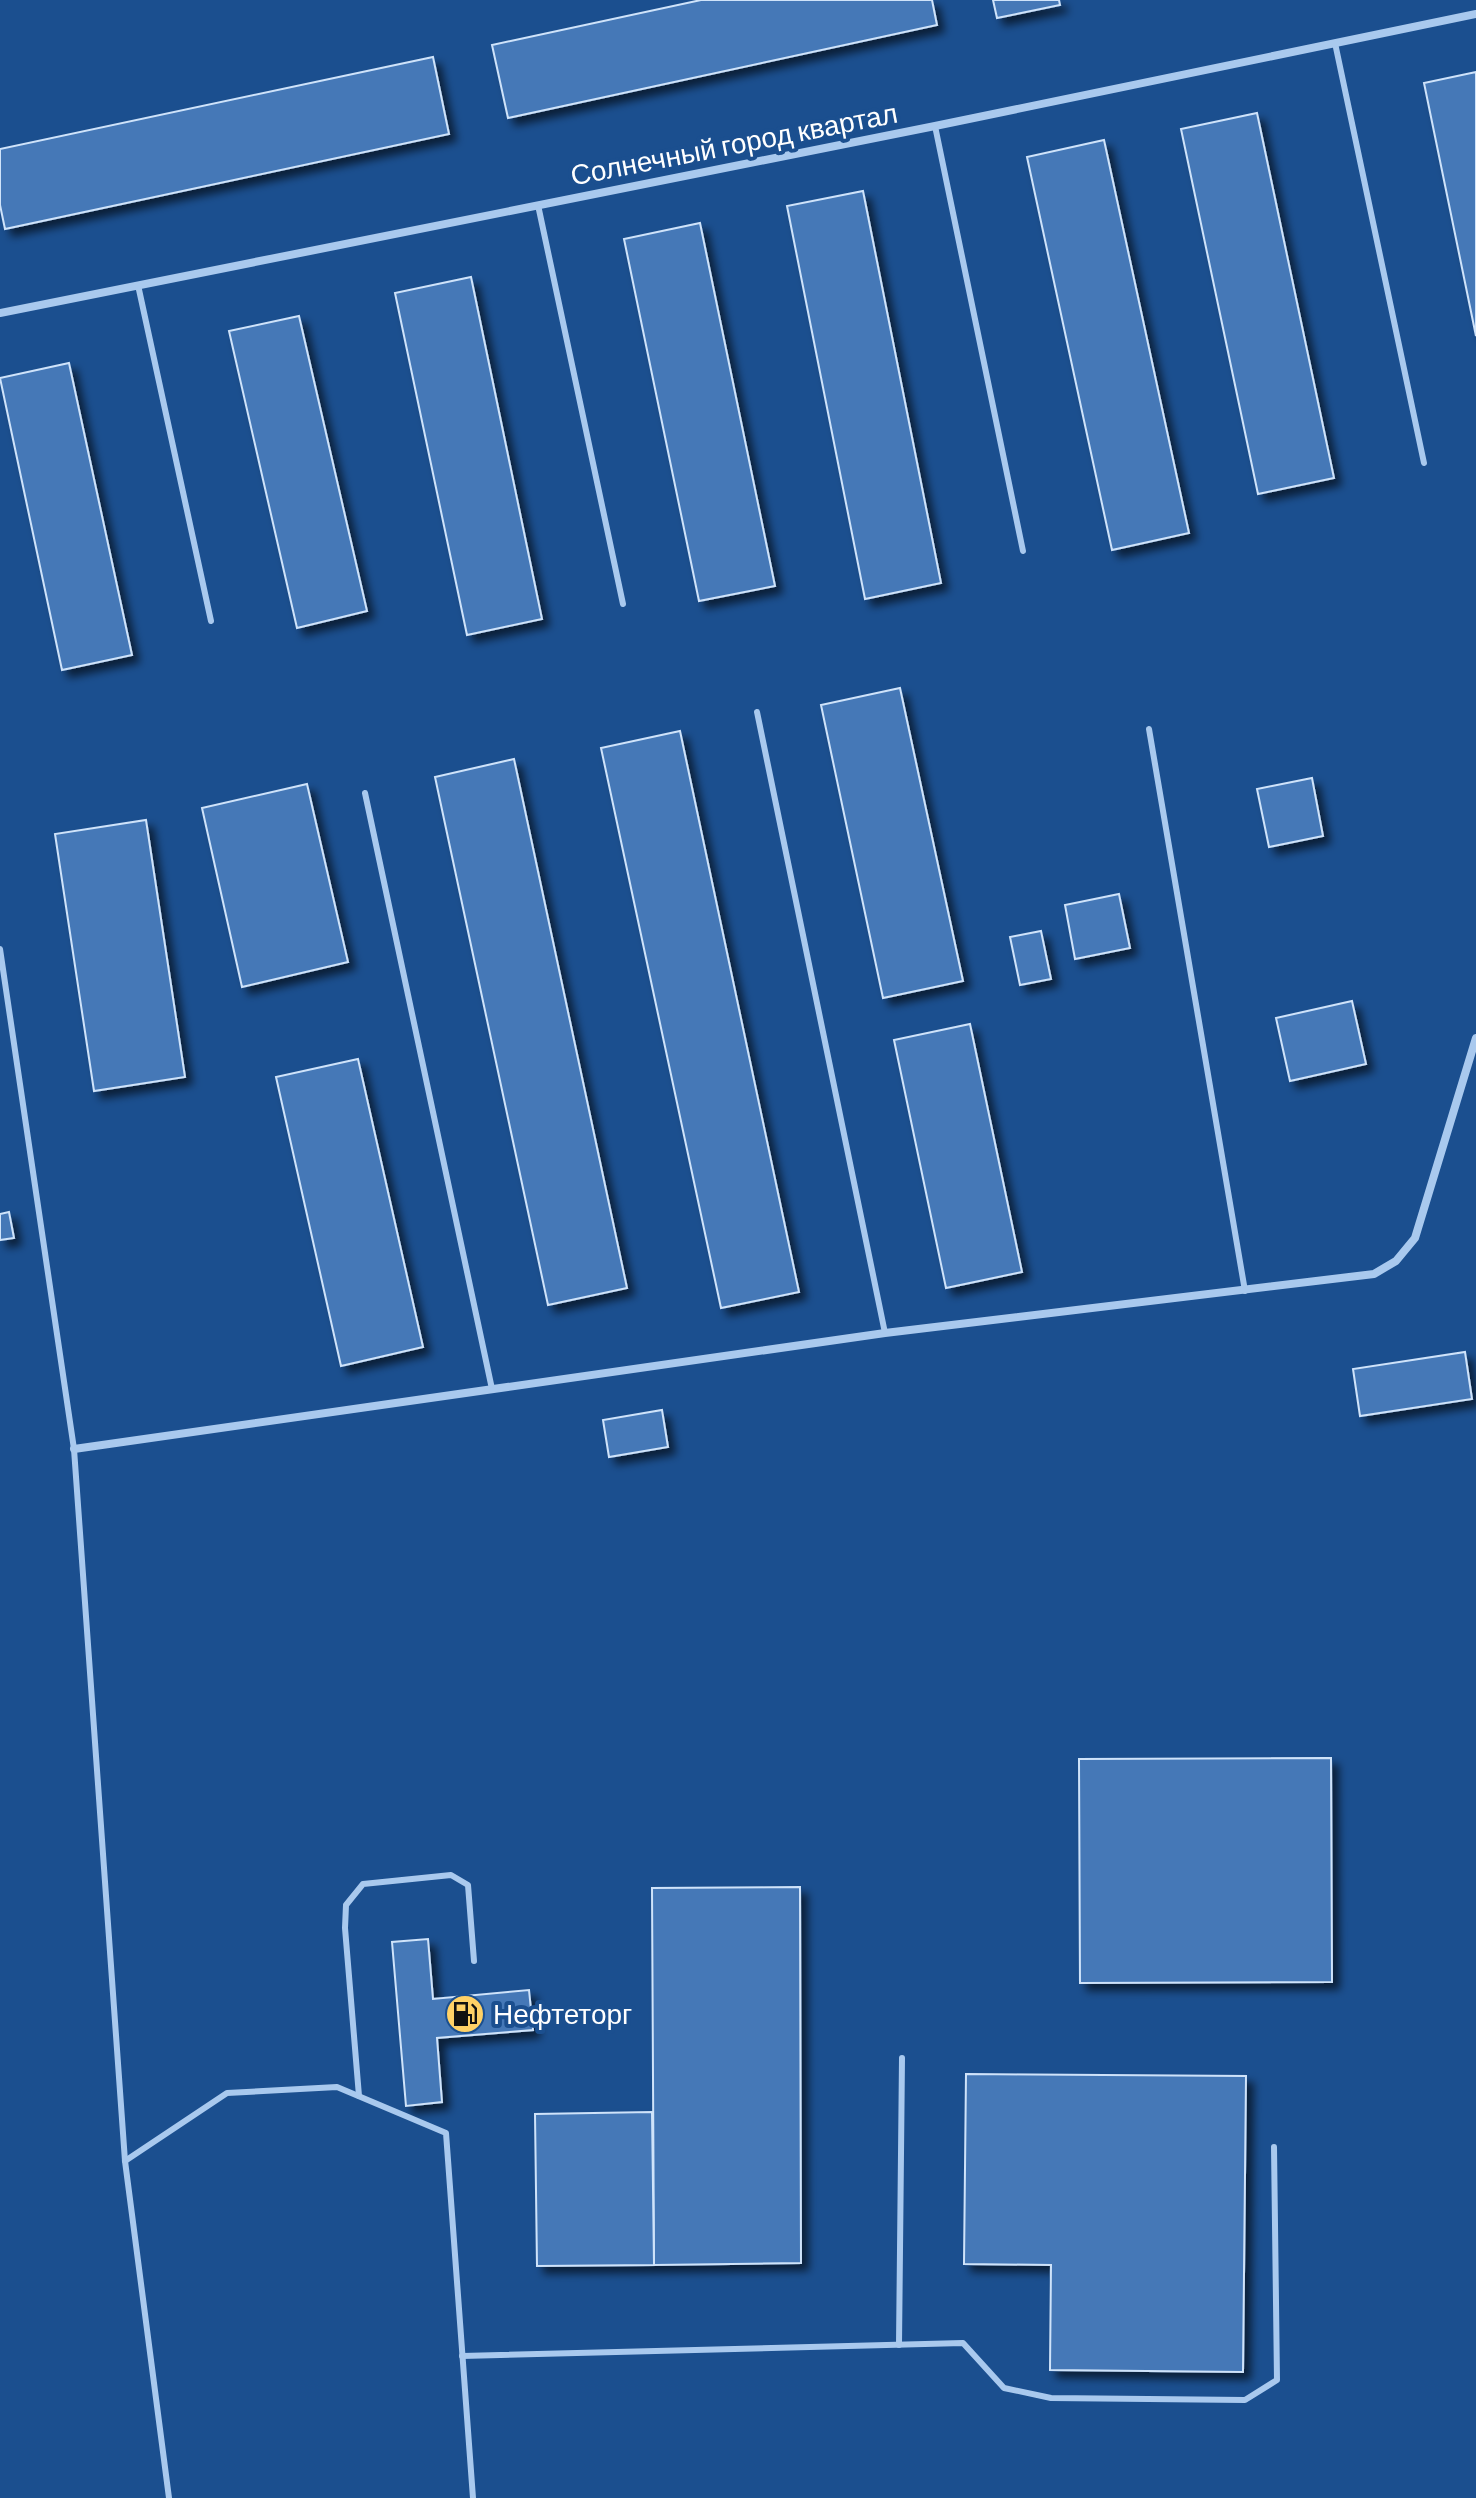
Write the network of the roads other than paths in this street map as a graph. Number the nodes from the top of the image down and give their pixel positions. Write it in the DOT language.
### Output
graph roads {
  1 [pos="1476,14"];
  2 [pos="1335,43"];
  3 [pos="935,126"];
  4 [pos="538,205"];
  5 [pos="138,285"];
  6 [pos="0,313"];
  7 [pos="1424,463"];
  8 [pos="1023,551"];
  9 [pos="623,604"];
  10 [pos="211,621"];
  11 [pos="757,712"];
  12 [pos="1149,729"];
  13 [pos="365,793"];
  14 [pos="0,949"];
  15 [pos="1476,1038"];
  16 [pos="1245,1291"];
  17 [pos="885,1333"];
  18 [pos="492,1389"];
  19 [pos="74,1449"];
  20 [pos="474,1961"];
  21 [pos="902,2058"];
  22 [pos="359,2096"];
  23 [pos="1274,2147"];
  24 [pos="125,2161"];
  25 [pos="899,2345"];
  26 [pos="462,2356"];
  27 [pos="169,2498"];
  28 [pos="473,2498"];
  1 -- 2 [label="street, Солнечный город квартал"];
  2 -- 3 [label="street, Солнечный город квартал"];
  2 -- 7 [label="lane"];
  3 -- 4 [label="street, Солнечный город квартал"];
  3 -- 8 [label="lane"];
  4 -- 5 [label="street, Солнечный город квартал"];
  4 -- 9 [label="lane"];
  5 -- 6 [label="street, Солнечный город квартал"];
  5 -- 10 [label="lane"];
  11 -- 17 [label="lane"];
  12 -- 16 [label="lane"];
  13 -- 18 [label="lane"];
  14 -- 19 [label="lane"];
  15 -- 16 [label="street"];
  16 -- 17 [label="street"];
  17 -- 18 [label="street"];
  18 -- 19 [label="street"];
  19 -- 24 [label="lane"];
  20 -- 22 [label="lane"];
  21 -- 25 [label="lane"];
  22 -- 24 [label="lane"];
  22 -- 26 [label="lane"];
  23 -- 25 [label="lane"];
  24 -- 27 [label="lane"];
  25 -- 26 [label="lane"];
  26 -- 28 [label="lane"];
}
